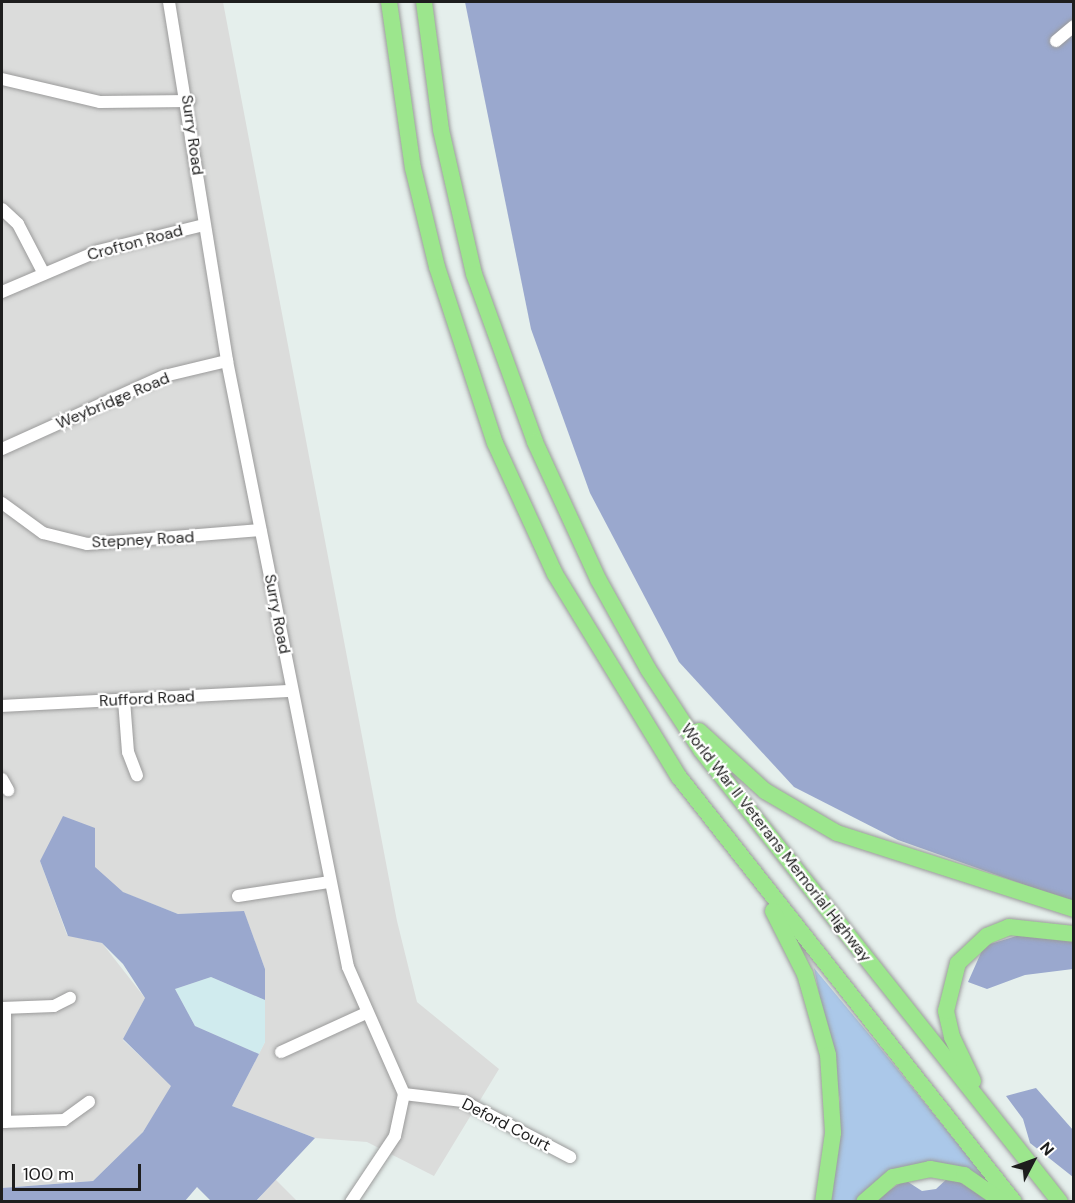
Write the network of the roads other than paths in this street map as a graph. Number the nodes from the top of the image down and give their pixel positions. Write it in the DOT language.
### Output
graph roads {
  1 [pos="169,2"];
  2 [pos="389,2"];
  3 [pos="424,2"];
  4 [pos="1074,26"];
  5 [pos="1056,41"];
  6 [pos="2,80"];
  7 [pos="189,101"];
  8 [pos="2,209"];
  9 [pos="204,225"];
  10 [pos="44,273"];
  11 [pos="2,292"];
  12 [pos="227,361"];
  13 [pos="2,449"];
  14 [pos="2,503"];
  15 [pos="260,530"];
  16 [pos="292,691"];
  17 [pos="124,700"];
  18 [pos="2,706"];
  19 [pos="675,713"];
  20 [pos="138,775"];
  21 [pos="2,779"];
  22 [pos="8,790"];
  23 [pos="751,871"];
  24 [pos="330,882"];
  25 [pos="238,896"];
  26 [pos="1074,909"];
  27 [pos="1074,934"];
  28 [pos="70,998"];
  29 [pos="3,1008"];
  30 [pos="366,1013"];
  31 [pos="281,1052"];
  32 [pos="404,1094"];
  33 [pos="89,1102"];
  34 [pos="994,1119"];
  35 [pos="3,1122"];
  36 [pos="570,1157"];
  37 [pos="351,1202"];
  38 [pos="823,1202"];
  39 [pos="864,1202"];
  40 [pos="1003,1202"];
  41 [pos="1014,1202"];
  42 [pos="1060,1202"];
  1 -- 7 [label="street, Surry Road"];
  2 -- 23 [label="highway, World War II Veterans Memorial Highway"];
  3 -- 19 [label="highway, World War II Veterans Memorial Highway"];
  4 -- 5 [label="street"];
  6 -- 7 [label="street"];
  7 -- 9 [label="street, Surry Road"];
  8 -- 10 [label="street"];
  9 -- 10 [label="street, Crofton Road"];
  9 -- 12 [label="street, Surry Road"];
  10 -- 11 [label="street, Crofton Road"];
  12 -- 13 [label="street, Weybridge Road"];
  12 -- 15 [label="street, Surry Road"];
  14 -- 15 [label="street, Stepney Road"];
  15 -- 16 [label="street, Surry Road"];
  16 -- 17 [label="street, Rufford Road"];
  16 -- 24 [label="street, Surry Road"];
  17 -- 18 [label="street, Rufford Road"];
  17 -- 20 [label="street"];
  19 -- 26 [label="highway"];
  19 -- 34 [label="highway, World War II Veterans Memorial Highway"];
  21 -- 22 [label="street"];
  23 -- 38 [label="highway"];
  23 -- 41 [label="highway, World War II Veterans Memorial Highway"];
  24 -- 25 [label="street"];
  24 -- 30 [label="street, Surry Road"];
  27 -- 34 [label="highway"];
  28 -- 29 [label="street"];
  29 -- 35 [label="street"];
  30 -- 31 [label="street"];
  30 -- 32 [label="street, Surry Road"];
  32 -- 36 [label="street, Deford Court"];
  32 -- 37 [label="street, Surry Road"];
  33 -- 35 [label="street"];
  34 -- 42 [label="highway, World War II Veterans Memorial Highway"];
  39 -- 40 [label="highway"];
}
